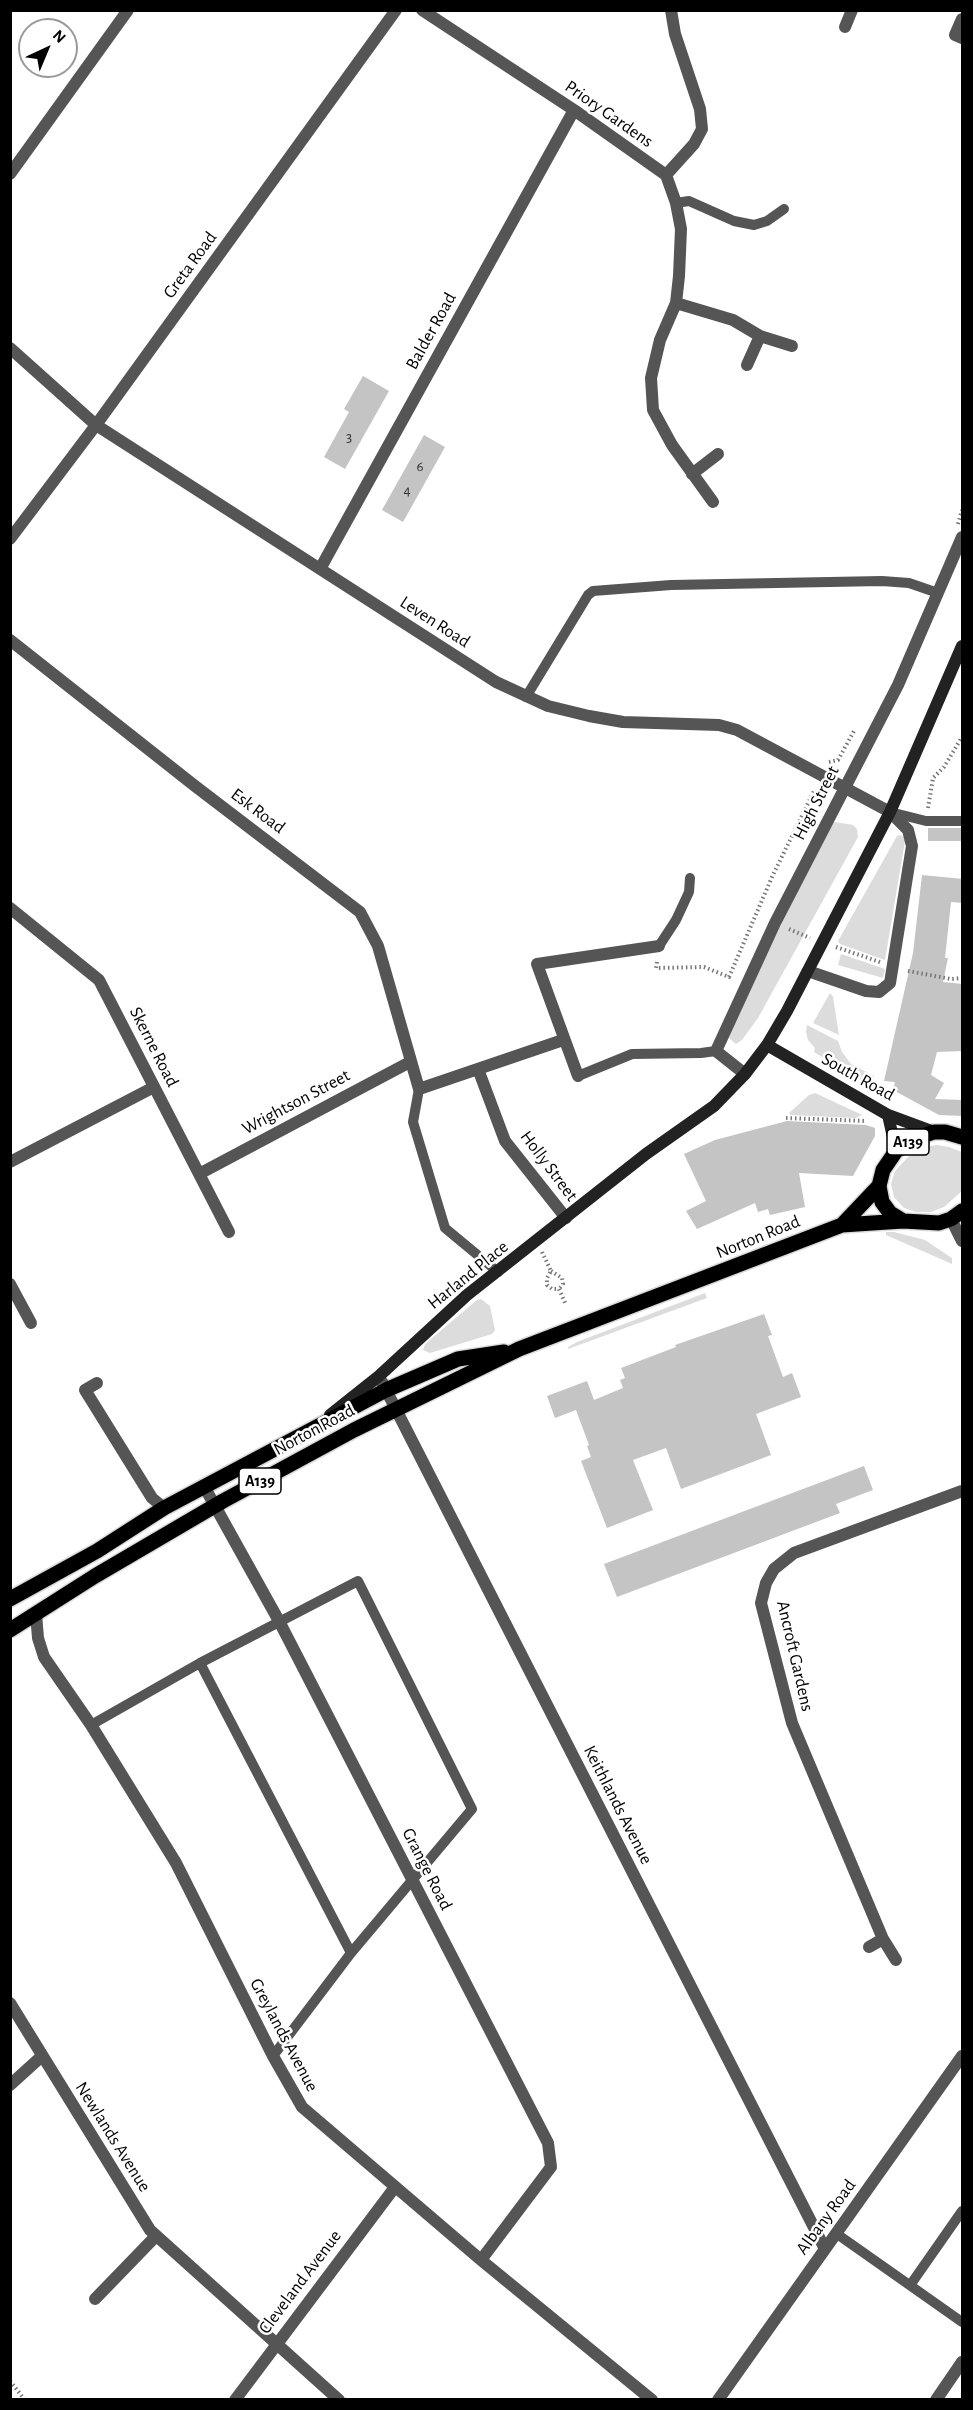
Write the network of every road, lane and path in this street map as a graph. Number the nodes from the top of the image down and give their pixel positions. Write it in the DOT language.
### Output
graph roads {
  1 [pos="128,10"];
  2 [pos="396,10"];
  3 [pos="422,10"];
  4 [pos="671,10"];
  5 [pos="852,10"];
  6 [pos="963,19"];
  7 [pos="845,27"];
  8 [pos="963,38"];
  9 [pos="574,110"];
  10 [pos="10,174"];
  11 [pos="666,175"];
  12 [pos="676,203"];
  13 [pos="784,209"];
  14 [pos="676,303"];
  15 [pos="760,336"];
  16 [pos="792,346"];
  17 [pos="10,348"];
  18 [pos="747,365"];
  19 [pos="96,424"];
  20 [pos="718,454"];
  21 [pos="692,474"];
  22 [pos="713,502"];
  23 [pos="963,537"];
  24 [pos="10,539"];
  25 [pos="320,569"];
  26 [pos="938,593"];
  27 [pos="10,640"];
  28 [pos="963,646"];
  29 [pos="526,697"];
  30 [pos="963,737"];
  31 [pos="844,787"];
  32 [pos="814,791"];
  33 [pos="890,812"];
  34 [pos="927,814"];
  35 [pos="963,821"];
  36 [pos="690,878"];
  37 [pos="10,908"];
  38 [pos="755,916"];
  39 [pos="775,923"];
  40 [pos="821,943"];
  41 [pos="658,946"];
  42 [pos="894,967"];
  43 [pos="808,971"];
  44 [pos="963,978"];
  45 [pos="563,1040"];
  46 [pos="768,1045"];
  47 [pos="716,1051"];
  48 [pos="410,1062"];
  49 [pos="478,1069"];
  50 [pos="745,1074"];
  51 [pos="578,1076"];
  52 [pos="154,1087"];
  53 [pos="419,1089"];
  54 [pos="888,1115"];
  55 [pos="786,1118"];
  56 [pos="873,1123"];
  57 [pos="934,1132"];
  58 [pos="962,1136"];
  59 [pos="896,1150"];
  60 [pos="10,1162"];
  61 [pos="199,1174"];
  62 [pos="879,1186"];
  63 [pos="957,1215"];
  64 [pos="566,1218"];
  65 [pos="903,1221"];
  66 [pos="842,1225"];
  67 [pos="229,1232"];
  68 [pos="963,1241"];
  69 [pos="541,1251"];
  70 [pos="551,1271"];
  71 [pos="498,1272"];
  72 [pos="10,1284"];
  73 [pos="558,1289"];
  74 [pos="566,1305"];
  75 [pos="31,1323"];
  76 [pos="519,1349"];
  77 [pos="97,1383"];
  78 [pos="383,1383"];
  79 [pos="396,1410"];
  80 [pos="205,1488"];
  81 [pos="963,1491"];
  82 [pos="215,1506"];
  83 [pos="164,1509"];
  84 [pos="10,1599"];
  85 [pos="36,1614"];
  86 [pos="279,1621"];
  87 [pos="10,1630"];
  88 [pos="200,1663"];
  89 [pos="92,1725"];
  90 [pos="412,1881"];
  91 [pos="883,1939"];
  92 [pos="869,1947"];
  93 [pos="351,1953"];
  94 [pos="896,1960"];
  95 [pos="10,2003"];
  96 [pos="42,2056"];
  97 [pos="273,2056"];
  98 [pos="963,2056"];
  99 [pos="10,2085"];
  100 [pos="395,2187"];
  101 [pos="963,2211"];
  102 [pos="837,2234"];
  103 [pos="156,2236"];
  104 [pos="825,2249"];
  105 [pos="481,2260"];
  106 [pos="911,2284"];
  107 [pos="95,2300"];
  108 [pos="963,2322"];
  109 [pos="277,2343"];
  110 [pos="963,2362"];
  111 [pos="10,2381"];
  112 [pos="25,2400"];
  113 [pos="235,2400"];
  114 [pos="339,2400"];
  115 [pos="652,2400"];
  116 [pos="718,2400"];
  117 [pos="936,2400"];
  1 -- 10 [label="street"];
  2 -- 19 [label="street, Greta Road"];
  3 -- 9 [label="street, Priory Gardens"];
  4 -- 11 [label="street"];
  5 -- 7 [label="street"];
  6 -- 8 [label="street"];
  9 -- 11 [label="street, Priory Gardens"];
  9 -- 25 [label="street, Balder Road"];
  11 -- 12 [label="street"];
  12 -- 13 [label="lane"];
  12 -- 14 [label="street"];
  14 -- 15 [label="street"];
  14 -- 21 [label="street"];
  15 -- 16 [label="street"];
  15 -- 18 [label="street"];
  17 -- 19 [label="street, Leven Road"];
  19 -- 24 [label="street, Greta Road"];
  19 -- 25 [label="street, Leven Road"];
  20 -- 21 [label="street"];
  21 -- 22 [label="street"];
  23 -- 26 [label="street, High Street"];
  25 -- 29 [label="street, Leven Road"];
  26 -- 29 [label="lane"];
  26 -- 31 [label="street, High Street"];
  27 -- 48 [label="street, Esk Road"];
  28 -- 33 [label="main road"];
  29 -- 31 [label="street, Leven Road"];
  30 -- 34 [label="path"];
  31 -- 33 [label="street, Leven Road"];
  31 -- 39 [label="street, High Street"];
  32 -- 38 [label="path"];
  33 -- 35 [label="lane"];
  33 -- 40 [label="main road"];
  33 -- 42 [label="street"];
  36 -- 41 [label="lane"];
  37 -- 52 [label="street, Skerne Road"];
  38 -- 39 [label="path"];
  38 -- 41 [label="path"];
  39 -- 40 [label="path"];
  39 -- 47 [label="street, High Street"];
  40 -- 42 [label="path"];
  40 -- 43 [label="main road"];
  41 -- 45 [label="street"];
  42 -- 43 [label="street"];
  42 -- 44 [label="path"];
  43 -- 46 [label="main road"];
  45 -- 49 [label="street"];
  45 -- 51 [label="street"];
  46 -- 50 [label="main road"];
  46 -- 54 [label="main road, South Road"];
  47 -- 50 [label="street"];
  47 -- 51 [label="lane"];
  48 -- 53 [label="street, Esk Road"];
  48 -- 61 [label="street, Wrightson Street"];
  49 -- 53 [label="street"];
  49 -- 64 [label="street, Holly Street"];
  50 -- 64 [label="main road, Harland Place"];
  52 -- 60 [label="street"];
  52 -- 61 [label="street, Skerne Road"];
  53 -- 71 [label="lane"];
  54 -- 57 [label="main road, South Road"];
  54 -- 59 [label="main road"];
  55 -- 56 [label="path"];
  57 -- 58 [label="main road, A139"];
  57 -- 59 [label="main road, A139"];
  59 -- 62 [label="main road, A139"];
  61 -- 67 [label="street, Skerne Road"];
  62 -- 65 [label="main road"];
  62 -- 66 [label="main road, Norton Road / A139"];
  63 -- 65 [label="main road, A139"];
  63 -- 68 [label="street"];
  64 -- 71 [label="main road, Harland Place"];
  65 -- 66 [label="main road, Norton Road / A139"];
  66 -- 76 [label="main road, Norton Road / A139"];
  69 -- 70 [label="path"];
  70 -- 73 [label="path"];
  70 -- 73 [label="path"];
  71 -- 78 [label="main road, Harland Place"];
  72 -- 75 [label="street"];
  73 -- 74 [label="path"];
  76 -- 78 [label="main road, Norton Road / A139"];
  76 -- 79 [label="main road, Norton Road / A139"];
  77 -- 83 [label="street"];
  78 -- 79 [label="street, Keithlands Avenue"];
  78 -- 80 [label="main road, Norton Road / A139"];
  79 -- 82 [label="main road, Norton Road / A139"];
  79 -- 104 [label="street, Keithlands Avenue"];
  80 -- 82 [label="street, Grange Road"];
  80 -- 83 [label="main road, Norton Road / A139"];
  81 -- 91 [label="street, Ancroft Gardens"];
  82 -- 85 [label="main road, Norton Road / A139"];
  82 -- 86 [label="street, Grange Road"];
  83 -- 84 [label="main road, Norton Road / A139"];
  85 -- 87 [label="main road, Norton Road / A139"];
  85 -- 89 [label="street, Greylands Avenue"];
  86 -- 88 [label="lane"];
  86 -- 90 [label="street, Grange Road"];
  86 -- 90 [label="lane"];
  88 -- 89 [label="lane"];
  88 -- 93 [label="lane"];
  89 -- 97 [label="street, Greylands Avenue"];
  90 -- 93 [label="lane"];
  90 -- 105 [label="street, Grange Road"];
  91 -- 92 [label="street"];
  91 -- 94 [label="street, Ancroft Gardens"];
  93 -- 97 [label="lane"];
  95 -- 96 [label="street, Newlands Avenue"];
  96 -- 99 [label="street"];
  96 -- 103 [label="street, Newlands Avenue"];
  97 -- 100 [label="street, Greylands Avenue"];
  98 -- 102 [label="street, Albany Road"];
  100 -- 105 [label="street, Greylands Avenue"];
  100 -- 109 [label="street, Cleveland Avenue"];
  101 -- 106 [label="lane"];
  102 -- 104 [label="street, Albany Road"];
  102 -- 106 [label="lane"];
  103 -- 107 [label="street"];
  103 -- 109 [label="street, Newlands Avenue"];
  104 -- 116 [label="street, Albany Road"];
  105 -- 115 [label="street, Greylands Avenue"];
  106 -- 108 [label="lane"];
  109 -- 113 [label="street, Cleveland Avenue"];
  109 -- 114 [label="street, Newlands Avenue"];
  110 -- 117 [label="street"];
  111 -- 112 [label="path"];
}
